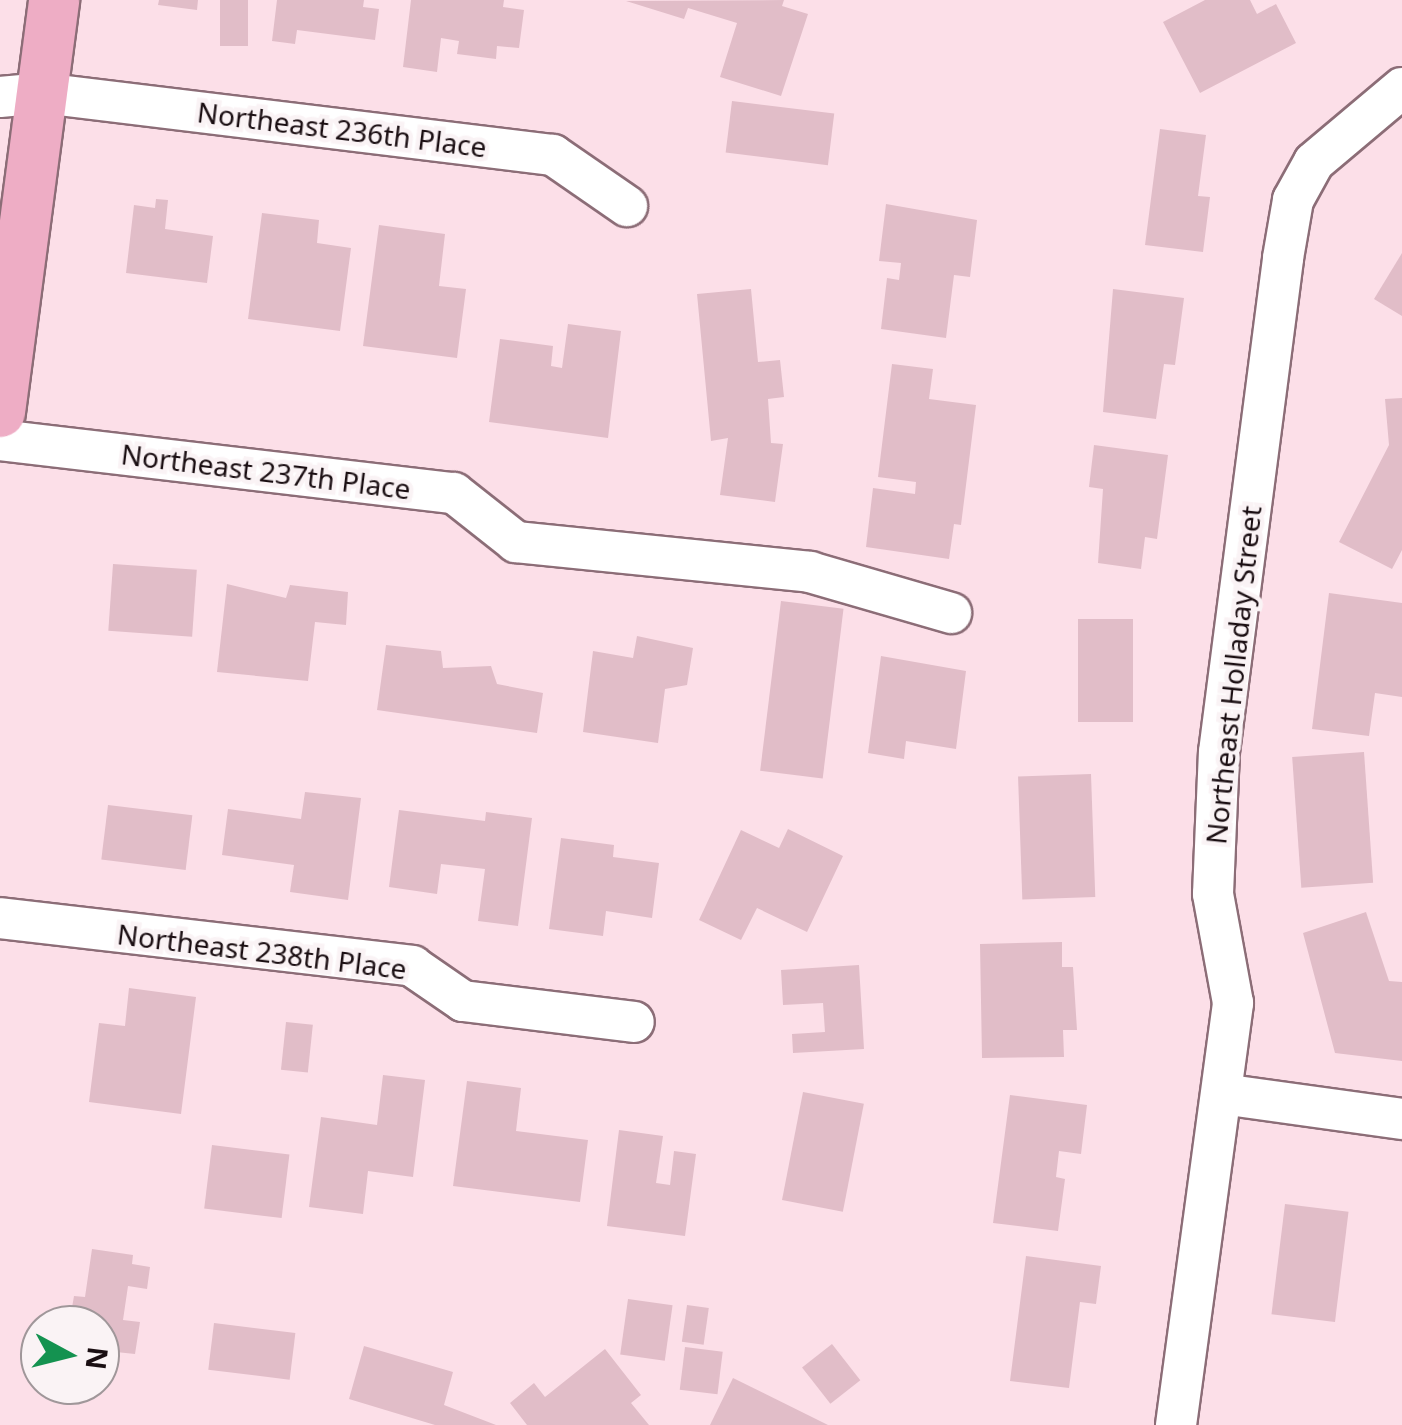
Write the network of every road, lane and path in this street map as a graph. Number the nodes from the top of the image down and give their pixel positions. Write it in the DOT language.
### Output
graph roads {
  1 [pos="54,0"];
  2 [pos="1402,88"];
  3 [pos="21,95"];
  4 [pos="627,206"];
  5 [pos="0,412"];
  6 [pos="0,440"];
  7 [pos="951,613"];
  8 [pos="0,918"];
  9 [pos="634,1022"];
  10 [pos="1222,1094"];
  11 [pos="1402,1119"];
  12 [pos="1176,1425"];
  1 -- 3 [label="main road"];
  2 -- 10 [label="street, Northeast Holladay Street"];
  3 -- 4 [label="street, Northeast 236th Place"];
  3 -- 5 [label="main road"];
  6 -- 7 [label="street, Northeast 237th Place"];
  8 -- 9 [label="street, Northeast 238th Place"];
  10 -- 11 [label="street"];
  10 -- 12 [label="street, Northeast Holladay Street"];
}
